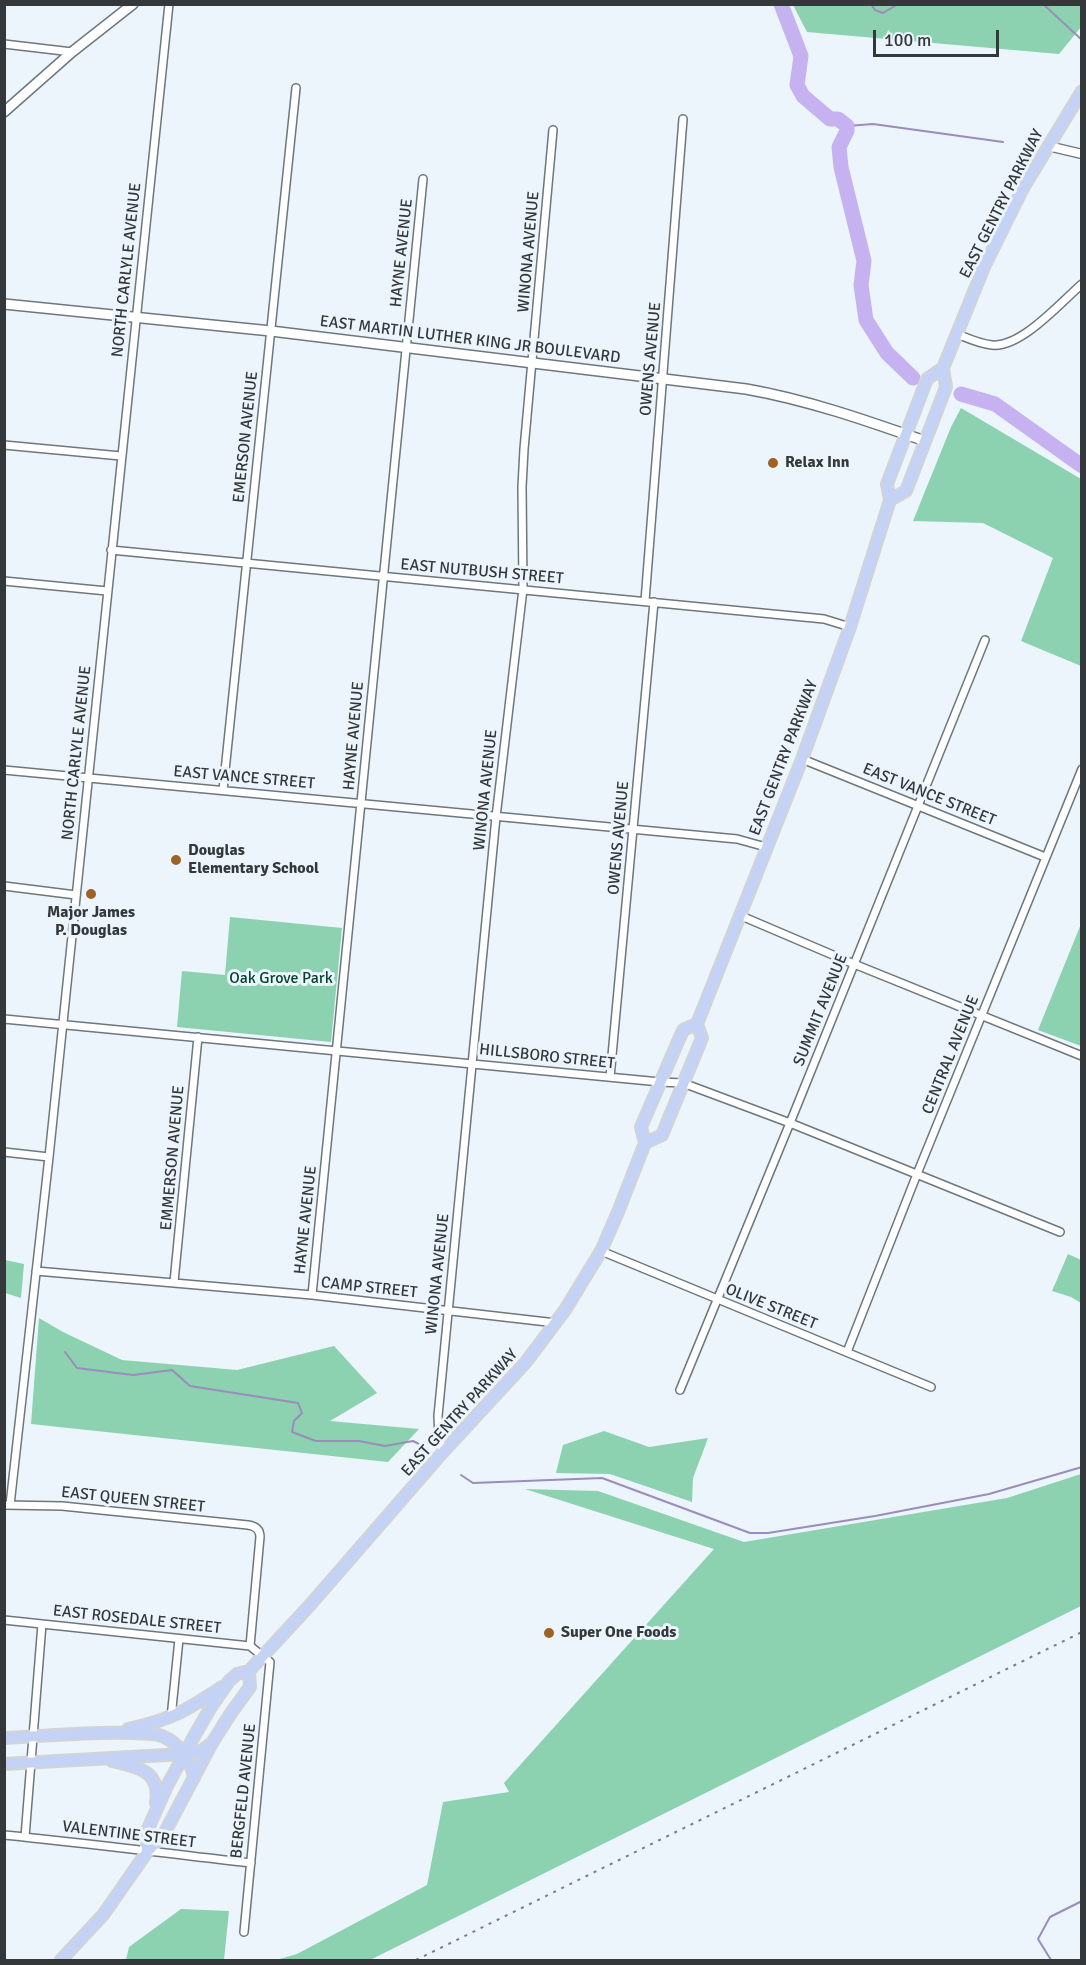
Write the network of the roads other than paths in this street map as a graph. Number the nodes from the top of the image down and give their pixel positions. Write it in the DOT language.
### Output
graph roads {
  1 [pos="133,4"];
  2 [pos="169,4"];
  3 [pos="4,44"];
  4 [pos="72,52"];
  5 [pos="296,88"];
  6 [pos="1082,91"];
  7 [pos="4,112"];
  8 [pos="683,119"];
  9 [pos="553,130"];
  10 [pos="1048,146"];
  11 [pos="1082,154"];
  12 [pos="423,179"];
  13 [pos="1082,284"];
  14 [pos="4,304"];
  15 [pos="135,317"];
  16 [pos="271,331"];
  17 [pos="957,333"];
  18 [pos="406,348"];
  19 [pos="532,364"];
  20 [pos="943,368"];
  21 [pos="663,379"];
  22 [pos="906,434"];
  23 [pos="925,441"];
  24 [pos="4,445"];
  25 [pos="121,456"];
  26 [pos="890,500"];
  27 [pos="111,550"];
  28 [pos="246,563"];
  29 [pos="383,577"];
  30 [pos="4,580"];
  31 [pos="523,589"];
  32 [pos="106,591"];
  33 [pos="645,601"];
  34 [pos="654,602"];
  35 [pos="850,627"];
  36 [pos="985,640"];
  37 [pos="802,759"];
  38 [pos="4,770"];
  39 [pos="1082,770"];
  40 [pos="87,778"];
  41 [pos="223,790"];
  42 [pos="362,803"];
  43 [pos="917,805"];
  44 [pos="496,818"];
  45 [pos="633,829"];
  46 [pos="766,847"];
  47 [pos="1045,857"];
  48 [pos="4,886"];
  49 [pos="76,894"];
  50 [pos="739,915"];
  51 [pos="854,964"];
  52 [pos="982,1016"];
  53 [pos="4,1019"];
  54 [pos="62,1024"];
  55 [pos="697,1024"];
  56 [pos="198,1037"];
  57 [pos="336,1051"];
  58 [pos="1082,1056"];
  59 [pos="472,1064"];
  60 [pos="610,1077"];
  61 [pos="660,1082"];
  62 [pos="683,1083"];
  63 [pos="790,1124"];
  64 [pos="645,1143"];
  65 [pos="4,1152"];
  66 [pos="49,1157"];
  67 [pos="917,1174"];
  68 [pos="1060,1232"];
  69 [pos="601,1251"];
  70 [pos="36,1271"];
  71 [pos="174,1282"];
  72 [pos="312,1295"];
  73 [pos="718,1300"];
  74 [pos="448,1310"];
  75 [pos="556,1323"];
  76 [pos="847,1352"];
  77 [pos="931,1387"];
  78 [pos="680,1390"];
  79 [pos="443,1452"];
  80 [pos="7,1505"];
  81 [pos="4,1620"];
  82 [pos="42,1624"];
  83 [pos="179,1638"];
  84 [pos="250,1646"];
  85 [pos="263,1657"];
  86 [pos="249,1671"];
  87 [pos="229,1682"];
  88 [pos="171,1718"];
  89 [pos="114,1732"];
  90 [pos="33,1737"];
  91 [pos="4,1738"];
  92 [pos="212,1743"];
  93 [pos="184,1754"];
  94 [pos="97,1758"];
  95 [pos="31,1763"];
  96 [pos="4,1764"];
  97 [pos="194,1778"];
  98 [pos="154,1816"];
  99 [pos="4,1835"];
  100 [pos="25,1837"];
  101 [pos="147,1852"];
  102 [pos="251,1863"];
  103 [pos="244,1932"];
  104 [pos="61,1960"];
  1 -- 4 [label="main road"];
  2 -- 15 [label="street, NORTH CARLYLE AVENUE"];
  3 -- 4 [label="street"];
  4 -- 7 [label="main road"];
  5 -- 16 [label="street, EMERSON AVENUE"];
  6 -- 10 [label="main road, EAST GENTRY PARKWAY"];
  8 -- 21 [label="street, OWENS AVENUE"];
  9 -- 19 [label="street, WINONA AVENUE"];
  10 -- 11 [label="street"];
  10 -- 17 [label="main road, EAST GENTRY PARKWAY"];
  12 -- 18 [label="street, HAYNE AVENUE"];
  13 -- 17 [label="street"];
  14 -- 15 [label="main road, EAST MARTIN LUTHER KING JR BOULEVARD"];
  15 -- 16 [label="main road, EAST MARTIN LUTHER KING JR BOULEVARD"];
  15 -- 25 [label="street, NORTH CARLYLE AVENUE"];
  16 -- 18 [label="main road, EAST MARTIN LUTHER KING JR BOULEVARD"];
  16 -- 28 [label="street, EMERSON AVENUE"];
  17 -- 20 [label="main road, EAST GENTRY PARKWAY"];
  18 -- 19 [label="main road, EAST MARTIN LUTHER KING JR BOULEVARD"];
  18 -- 29 [label="street, HAYNE AVENUE"];
  19 -- 21 [label="main road, EAST MARTIN LUTHER KING JR BOULEVARD"];
  19 -- 31 [label="street, WINONA AVENUE"];
  20 -- 22 [label="main road, EAST GENTRY PARKWAY"];
  20 -- 23 [label="main road, EAST GENTRY PARKWAY"];
  21 -- 22 [label="main road, EAST MARTIN LUTHER KING JR BOULEVARD"];
  21 -- 33 [label="street, OWENS AVENUE"];
  22 -- 23 [label="main road, EAST MARTIN LUTHER KING JR BOULEVARD"];
  22 -- 26 [label="main road, EAST GENTRY PARKWAY"];
  23 -- 26 [label="main road, EAST GENTRY PARKWAY"];
  24 -- 25 [label="street"];
  25 -- 27 [label="street, NORTH CARLYLE AVENUE"];
  26 -- 35 [label="main road, EAST GENTRY PARKWAY"];
  27 -- 28 [label="street, EAST NUTBUSH STREET"];
  27 -- 32 [label="street, NORTH CARLYLE AVENUE"];
  28 -- 29 [label="street, EAST NUTBUSH STREET"];
  28 -- 41 [label="street, EMERSON AVENUE"];
  29 -- 31 [label="street, EAST NUTBUSH STREET"];
  29 -- 42 [label="street, HAYNE AVENUE"];
  30 -- 32 [label="street"];
  31 -- 33 [label="street, EAST NUTBUSH STREET"];
  31 -- 44 [label="street, WINONA AVENUE"];
  32 -- 40 [label="street, NORTH CARLYLE AVENUE"];
  33 -- 34 [label="street, EAST NUTBUSH STREET"];
  34 -- 35 [label="street, EAST NUTBUSH STREET"];
  34 -- 45 [label="street, OWENS AVENUE"];
  35 -- 37 [label="main road, EAST GENTRY PARKWAY"];
  36 -- 43 [label="street, SUMMIT AVENUE"];
  37 -- 43 [label="street, EAST VANCE STREET"];
  37 -- 46 [label="main road, EAST GENTRY PARKWAY"];
  38 -- 40 [label="street, EAST VANCE STREET"];
  39 -- 47 [label="street, CENTRAL AVENUE"];
  40 -- 41 [label="street, EAST VANCE STREET"];
  40 -- 49 [label="street, NORTH CARLYLE AVENUE"];
  41 -- 42 [label="street, EAST VANCE STREET"];
  42 -- 44 [label="street, EAST VANCE STREET"];
  42 -- 57 [label="street, HAYNE AVENUE"];
  43 -- 47 [label="street, EAST VANCE STREET"];
  43 -- 51 [label="street, SUMMIT AVENUE"];
  44 -- 45 [label="street, EAST VANCE STREET"];
  44 -- 59 [label="street, WINONA AVENUE"];
  45 -- 46 [label="street, EAST VANCE STREET"];
  45 -- 60 [label="street, OWENS AVENUE"];
  46 -- 50 [label="main road, EAST GENTRY PARKWAY"];
  47 -- 52 [label="street, CENTRAL AVENUE"];
  48 -- 49 [label="street"];
  49 -- 54 [label="street, NORTH CARLYLE AVENUE"];
  50 -- 51 [label="street"];
  50 -- 55 [label="main road, EAST GENTRY PARKWAY"];
  51 -- 52 [label="street"];
  51 -- 63 [label="street, SUMMIT AVENUE"];
  52 -- 58 [label="street"];
  52 -- 67 [label="street, CENTRAL AVENUE"];
  53 -- 54 [label="street, HILLSBORO STREET"];
  54 -- 56 [label="street, HILLSBORO STREET"];
  54 -- 66 [label="street, NORTH CARLYLE AVENUE"];
  55 -- 61 [label="main road, EAST GENTRY PARKWAY"];
  55 -- 62 [label="main road, EAST GENTRY PARKWAY"];
  56 -- 57 [label="street, HILLSBORO STREET"];
  56 -- 71 [label="street, EMMERSON AVENUE"];
  57 -- 59 [label="street, HILLSBORO STREET"];
  57 -- 72 [label="street, HAYNE AVENUE"];
  59 -- 60 [label="street, HILLSBORO STREET"];
  59 -- 74 [label="street, WINONA AVENUE"];
  60 -- 61 [label="street, HILLSBORO STREET"];
  61 -- 62 [label="street, HILLSBORO STREET"];
  61 -- 64 [label="main road, EAST GENTRY PARKWAY"];
  62 -- 63 [label="street, HILLSBORO STREET"];
  62 -- 64 [label="main road, EAST GENTRY PARKWAY"];
  63 -- 67 [label="street, HILLSBORO STREET"];
  63 -- 73 [label="street, SUMMIT AVENUE"];
  64 -- 69 [label="main road, EAST GENTRY PARKWAY"];
  65 -- 66 [label="street"];
  66 -- 70 [label="street, NORTH CARLYLE AVENUE"];
  67 -- 68 [label="street, HILLSBORO STREET"];
  67 -- 76 [label="street, CENTRAL AVENUE"];
  69 -- 73 [label="street, OLIVE STREET"];
  69 -- 75 [label="main road, EAST GENTRY PARKWAY"];
  70 -- 71 [label="street, CAMP STREET"];
  70 -- 80 [label="street, NORTH CARLYLE AVENUE"];
  71 -- 72 [label="street, CAMP STREET"];
  72 -- 74 [label="street, CAMP STREET"];
  73 -- 76 [label="street, OLIVE STREET"];
  73 -- 78 [label="street, SUMMIT AVENUE"];
  74 -- 75 [label="street, CAMP STREET"];
  74 -- 79 [label="street, WINONA AVENUE"];
  75 -- 79 [label="main road, EAST GENTRY PARKWAY"];
  76 -- 77 [label="street, OLIVE STREET"];
  79 -- 85 [label="main road, EAST GENTRY PARKWAY"];
  80 -- 84 [label="street, EAST QUEEN STREET"];
  81 -- 82 [label="street, EAST ROSEDALE STREET"];
  82 -- 83 [label="street, EAST ROSEDALE STREET"];
  82 -- 90 [label="street"];
  83 -- 84 [label="street, EAST ROSEDALE STREET"];
  83 -- 88 [label="street"];
  84 -- 85 [label="street"];
  85 -- 86 [label="main road, EAST GENTRY PARKWAY"];
  85 -- 102 [label="street, BERGFELD AVENUE"];
  86 -- 87 [label="main road, EAST GENTRY PARKWAY"];
  86 -- 92 [label="main road"];
  87 -- 88 [label="main road, EAST GENTRY PARKWAY"];
  87 -- 93 [label="main road"];
  88 -- 89 [label="main road, EAST GENTRY PARKWAY"];
  89 -- 90 [label="main road"];
  89 -- 93 [label="main road"];
  90 -- 91 [label="main road"];
  90 -- 95 [label="street"];
  92 -- 93 [label="main road"];
  92 -- 97 [label="main road"];
  93 -- 94 [label="main road"];
  93 -- 97 [label="main road"];
  93 -- 98 [label="main road"];
  94 -- 95 [label="main road"];
  94 -- 98 [label="main road"];
  95 -- 96 [label="main road"];
  95 -- 100 [label="street"];
  97 -- 101 [label="main road"];
  98 -- 101 [label="main road"];
  99 -- 100 [label="street, VALENTINE STREET"];
  100 -- 101 [label="street, VALENTINE STREET"];
  101 -- 102 [label="street, VALENTINE STREET"];
  101 -- 104 [label="main road"];
  102 -- 103 [label="street, BERGFELD AVENUE"];
}
